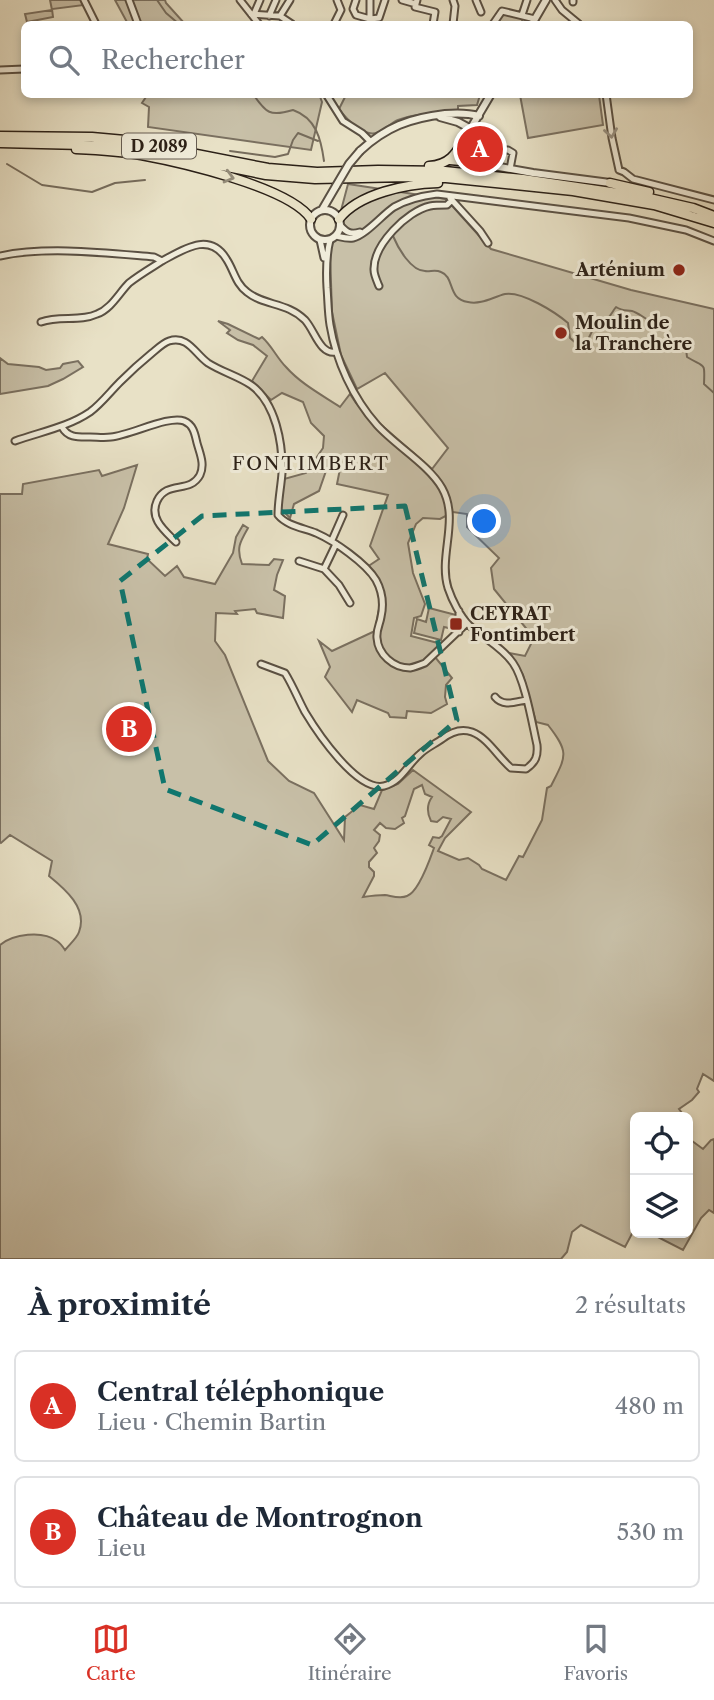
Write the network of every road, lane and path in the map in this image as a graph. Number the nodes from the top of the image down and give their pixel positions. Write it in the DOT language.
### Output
graph roads {
  1 [pos="84,0"];
  2 [pos="129,0"];
  3 [pos="240,0"];
  4 [pos="260,0"];
  5 [pos="276,0"];
  6 [pos="290,0"];
  7 [pos="337,0"];
  8 [pos="356,0"];
  9 [pos="370,0"];
  10 [pos="385,0"];
  11 [pos="402,0"];
  12 [pos="453,0"];
  13 [pos="476,0"];
  14 [pos="527,0"];
  15 [pos="546,0"];
  16 [pos="555,0"];
  17 [pos="416,2"];
  18 [pos="481,12"];
  19 [pos="253,14"];
  20 [pos="522,15"];
  21 [pos="269,16"];
  22 [pos="280,16"];
  23 [pos="94,21"];
  24 [pos="137,21"];
  25 [pos="257,21"];
  26 [pos="288,21"];
  27 [pos="336,21"];
  28 [pos="369,21"];
  29 [pos="371,21"];
  30 [pos="373,21"];
  31 [pos="434,21"];
  32 [pos="453,21"];
  33 [pos="495,21"];
  34 [pos="531,21"];
  35 [pos="534,21"];
  36 [pos="576,21"];
  37 [pos="21,69"];
  38 [pos="0,70"];
  39 [pos="329,98"];
  40 [pos="489,98"];
  41 [pos="607,98"];
  42 [pos="428,116"];
  43 [pos="479,116"];
  44 [pos="471,129"];
  45 [pos="0,136"];
  46 [pos="465,138"];
  47 [pos="370,141"];
  48 [pos="0,142"];
  49 [pos="17,143"];
  50 [pos="489,149"];
  51 [pos="450,160"];
  52 [pos="471,162"];
  53 [pos="510,169"];
  54 [pos="378,170"];
  55 [pos="619,170"];
  56 [pos="466,180"];
  57 [pos="610,183"];
  58 [pos="336,186"];
  59 [pos="450,198"];
  60 [pos="714,200"];
  61 [pos="693,208"];
  62 [pos="322,210"];
  63 [pos="311,219"];
  64 [pos="337,219"];
  65 [pos="714,222"];
  66 [pos="366,230"];
  67 [pos="333,238"];
  68 [pos="320,240"];
  69 [pos="714,241"];
  70 [pos="488,243"];
  71 [pos="0,256"];
  72 [pos="162,261"];
  73 [pos="326,268"];
  74 [pos="379,286"];
  75 [pos="41,321"];
  76 [pos="336,352"];
  77 [pos="62,426"];
  78 [pos="16,441"];
  79 [pos="343,515"];
  80 [pos="176,542"];
  81 [pos="334,542"];
  82 [pos="299,561"];
  83 [pos="324,569"];
  84 [pos="350,603"];
  85 [pos="459,610"];
  86 [pos="467,623"];
  87 [pos="458,632"];
  88 [pos="261,664"];
  89 [pos="495,697"];
  90 [pos="526,700"];
  1 -- 23 [label="street"];
  2 -- 24 [label="street"];
  3 -- 19 [label="street"];
  4 -- 19 [label="street"];
  5 -- 21 [label="street"];
  6 -- 22 [label="street"];
  7 -- 27 [label="street"];
  8 -- 28 [label="street"];
  9 -- 29 [label="street"];
  10 -- 30 [label="street"];
  11 -- 17 [label="street"];
  12 -- 32 [label="street"];
  13 -- 18 [label="street"];
  14 -- 20 [label="street"];
  15 -- 35 [label="street"];
  16 -- 36 [label="street"];
  17 -- 31 [label="street"];
  19 -- 21 [label="street"];
  19 -- 25 [label="street"];
  20 -- 33 [label="street"];
  20 -- 34 [label="street"];
  21 -- 22 [label="street"];
  22 -- 26 [label="street"];
  37 -- 38 [label="street"];
  39 -- 47 [label="street"];
  40 -- 43 [label="street"];
  41 -- 55 [label="street, one-way"];
  42 -- 43 [label="street"];
  42 -- 44 [label="street"];
  42 -- 47 [label="street"];
  43 -- 44 [label="street"];
  44 -- 46 [label="street"];
  45 -- 54 [label="highway, D 2089"];
  46 -- 51 [label="highway"];
  46 -- 52 [label="street"];
  47 -- 58 [label="street, bridge"];
  48 -- 49 [label="highway, D 2089"];
  49 -- 56 [label="highway, D 2089"];
  49 -- 63 [label="highway, one-way"];
  50 -- 53 [label="street"];
  51 -- 52 [label="highway"];
  51 -- 54 [label="highway"];
  52 -- 53 [label="street"];
  53 -- 57 [label="street"];
  54 -- 61 [label="highway, D 2089"];
  55 -- 57 [label="street"];
  55 -- 60 [label="street"];
  56 -- 64 [label="highway"];
  56 -- 65 [label="highway, D 2089"];
  57 -- 61 [label="highway"];
  58 -- 62 [label="street"];
  58 -- 64 [label="street"];
  59 -- 66 [label="street"];
  59 -- 69 [label="street"];
  59 -- 70 [label="street"];
  59 -- 74 [label="street"];
  61 -- 65 [label="highway, D 2089"];
  62 -- 63 [label="street"];
  62 -- 64 [label="street"];
  63 -- 68 [label="street"];
  64 -- 66 [label="street"];
  64 -- 67 [label="street"];
  66 -- 67 [label="street"];
  67 -- 68 [label="street"];
  67 -- 73 [label="street"];
  68 -- 73 [label="street"];
  71 -- 72 [label="street"];
  72 -- 75 [label="street"];
  72 -- 76 [label="street"];
  73 -- 76 [label="street"];
  76 -- 85 [label="street"];
  77 -- 78 [label="street"];
  77 -- 80 [label="street"];
  77 -- 81 [label="street"];
  79 -- 81 [label="street"];
  81 -- 83 [label="street"];
  81 -- 87 [label="street"];
  82 -- 83 [label="street"];
  83 -- 84 [label="street"];
  85 -- 86 [label="street"];
  85 -- 87 [label="street"];
  86 -- 87 [label="street"];
  86 -- 90 [label="street"];
  88 -- 90 [label="street"];
  89 -- 90 [label="street"];
}
